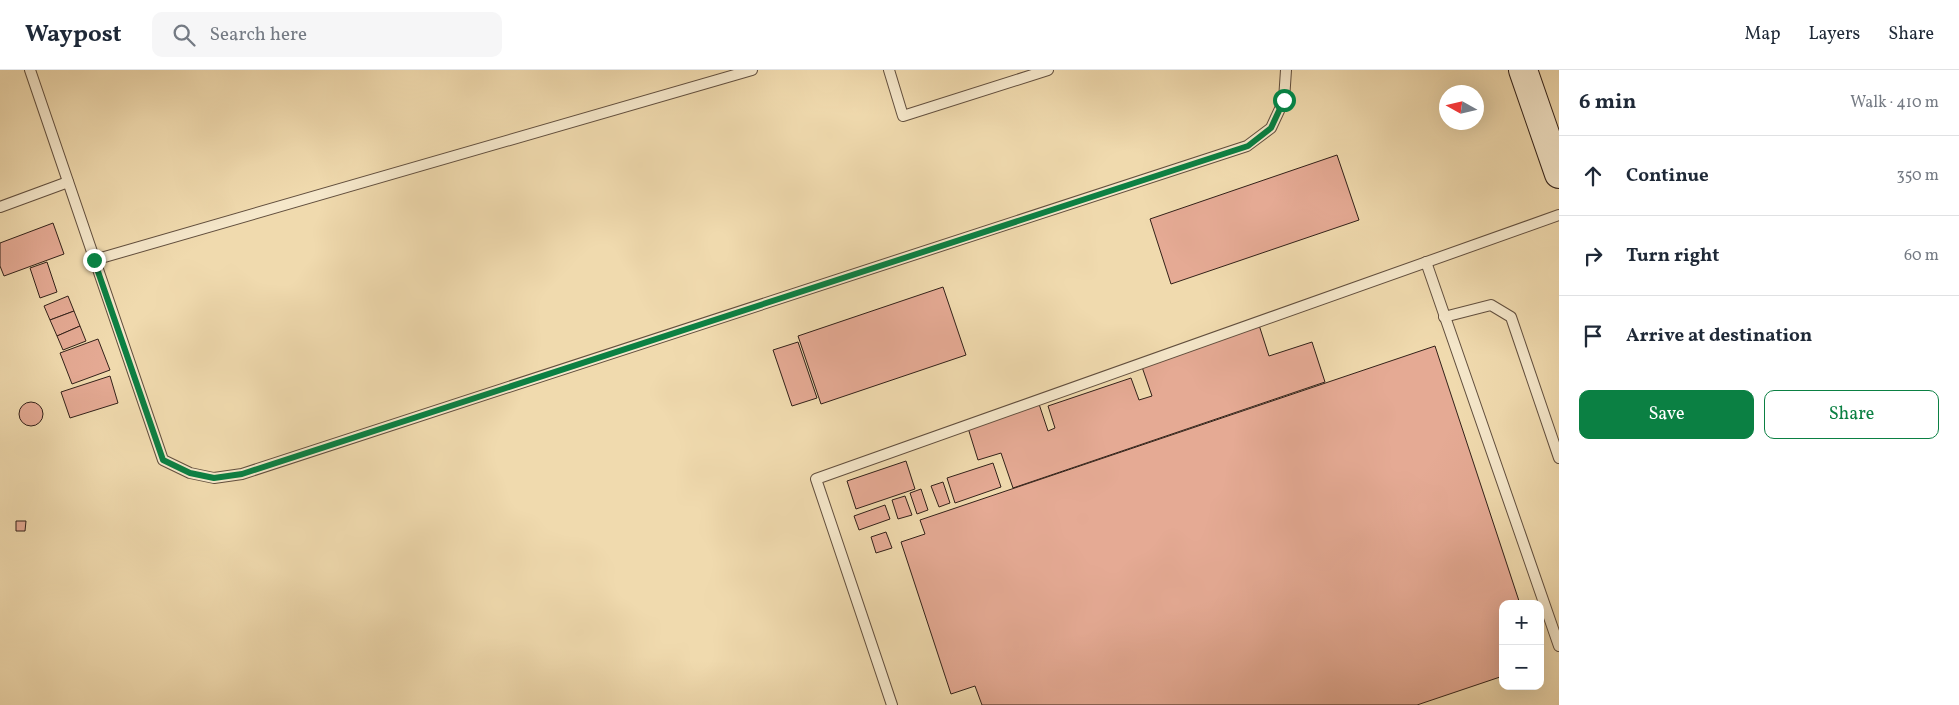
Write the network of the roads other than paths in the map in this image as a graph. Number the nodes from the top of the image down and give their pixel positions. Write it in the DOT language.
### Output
graph roads {
  1 [pos="30,70"];
  2 [pos="752,70"];
  3 [pos="889,70"];
  4 [pos="1048,70"];
  5 [pos="1286,70"];
  6 [pos="1523,70"];
  7 [pos="1559,174"];
  8 [pos="68,182"];
  9 [pos="0,207"];
  10 [pos="1559,215"];
  11 [pos="94,260"];
  12 [pos="1426,262"];
  13 [pos="1444,317"];
  14 [pos="1559,458"];
  15 [pos="1559,646"];
  16 [pos="892,705"];
  1 -- 8 [label="lane"];
  2 -- 11 [label="lane"];
  3 -- 4 [label="lane"];
  5 -- 11 [label="lane"];
  6 -- 7 [label="street"];
  8 -- 9 [label="lane"];
  8 -- 11 [label="lane"];
  10 -- 12 [label="lane"];
  12 -- 13 [label="lane"];
  12 -- 16 [label="lane"];
  13 -- 14 [label="lane"];
  13 -- 15 [label="lane"];
}
